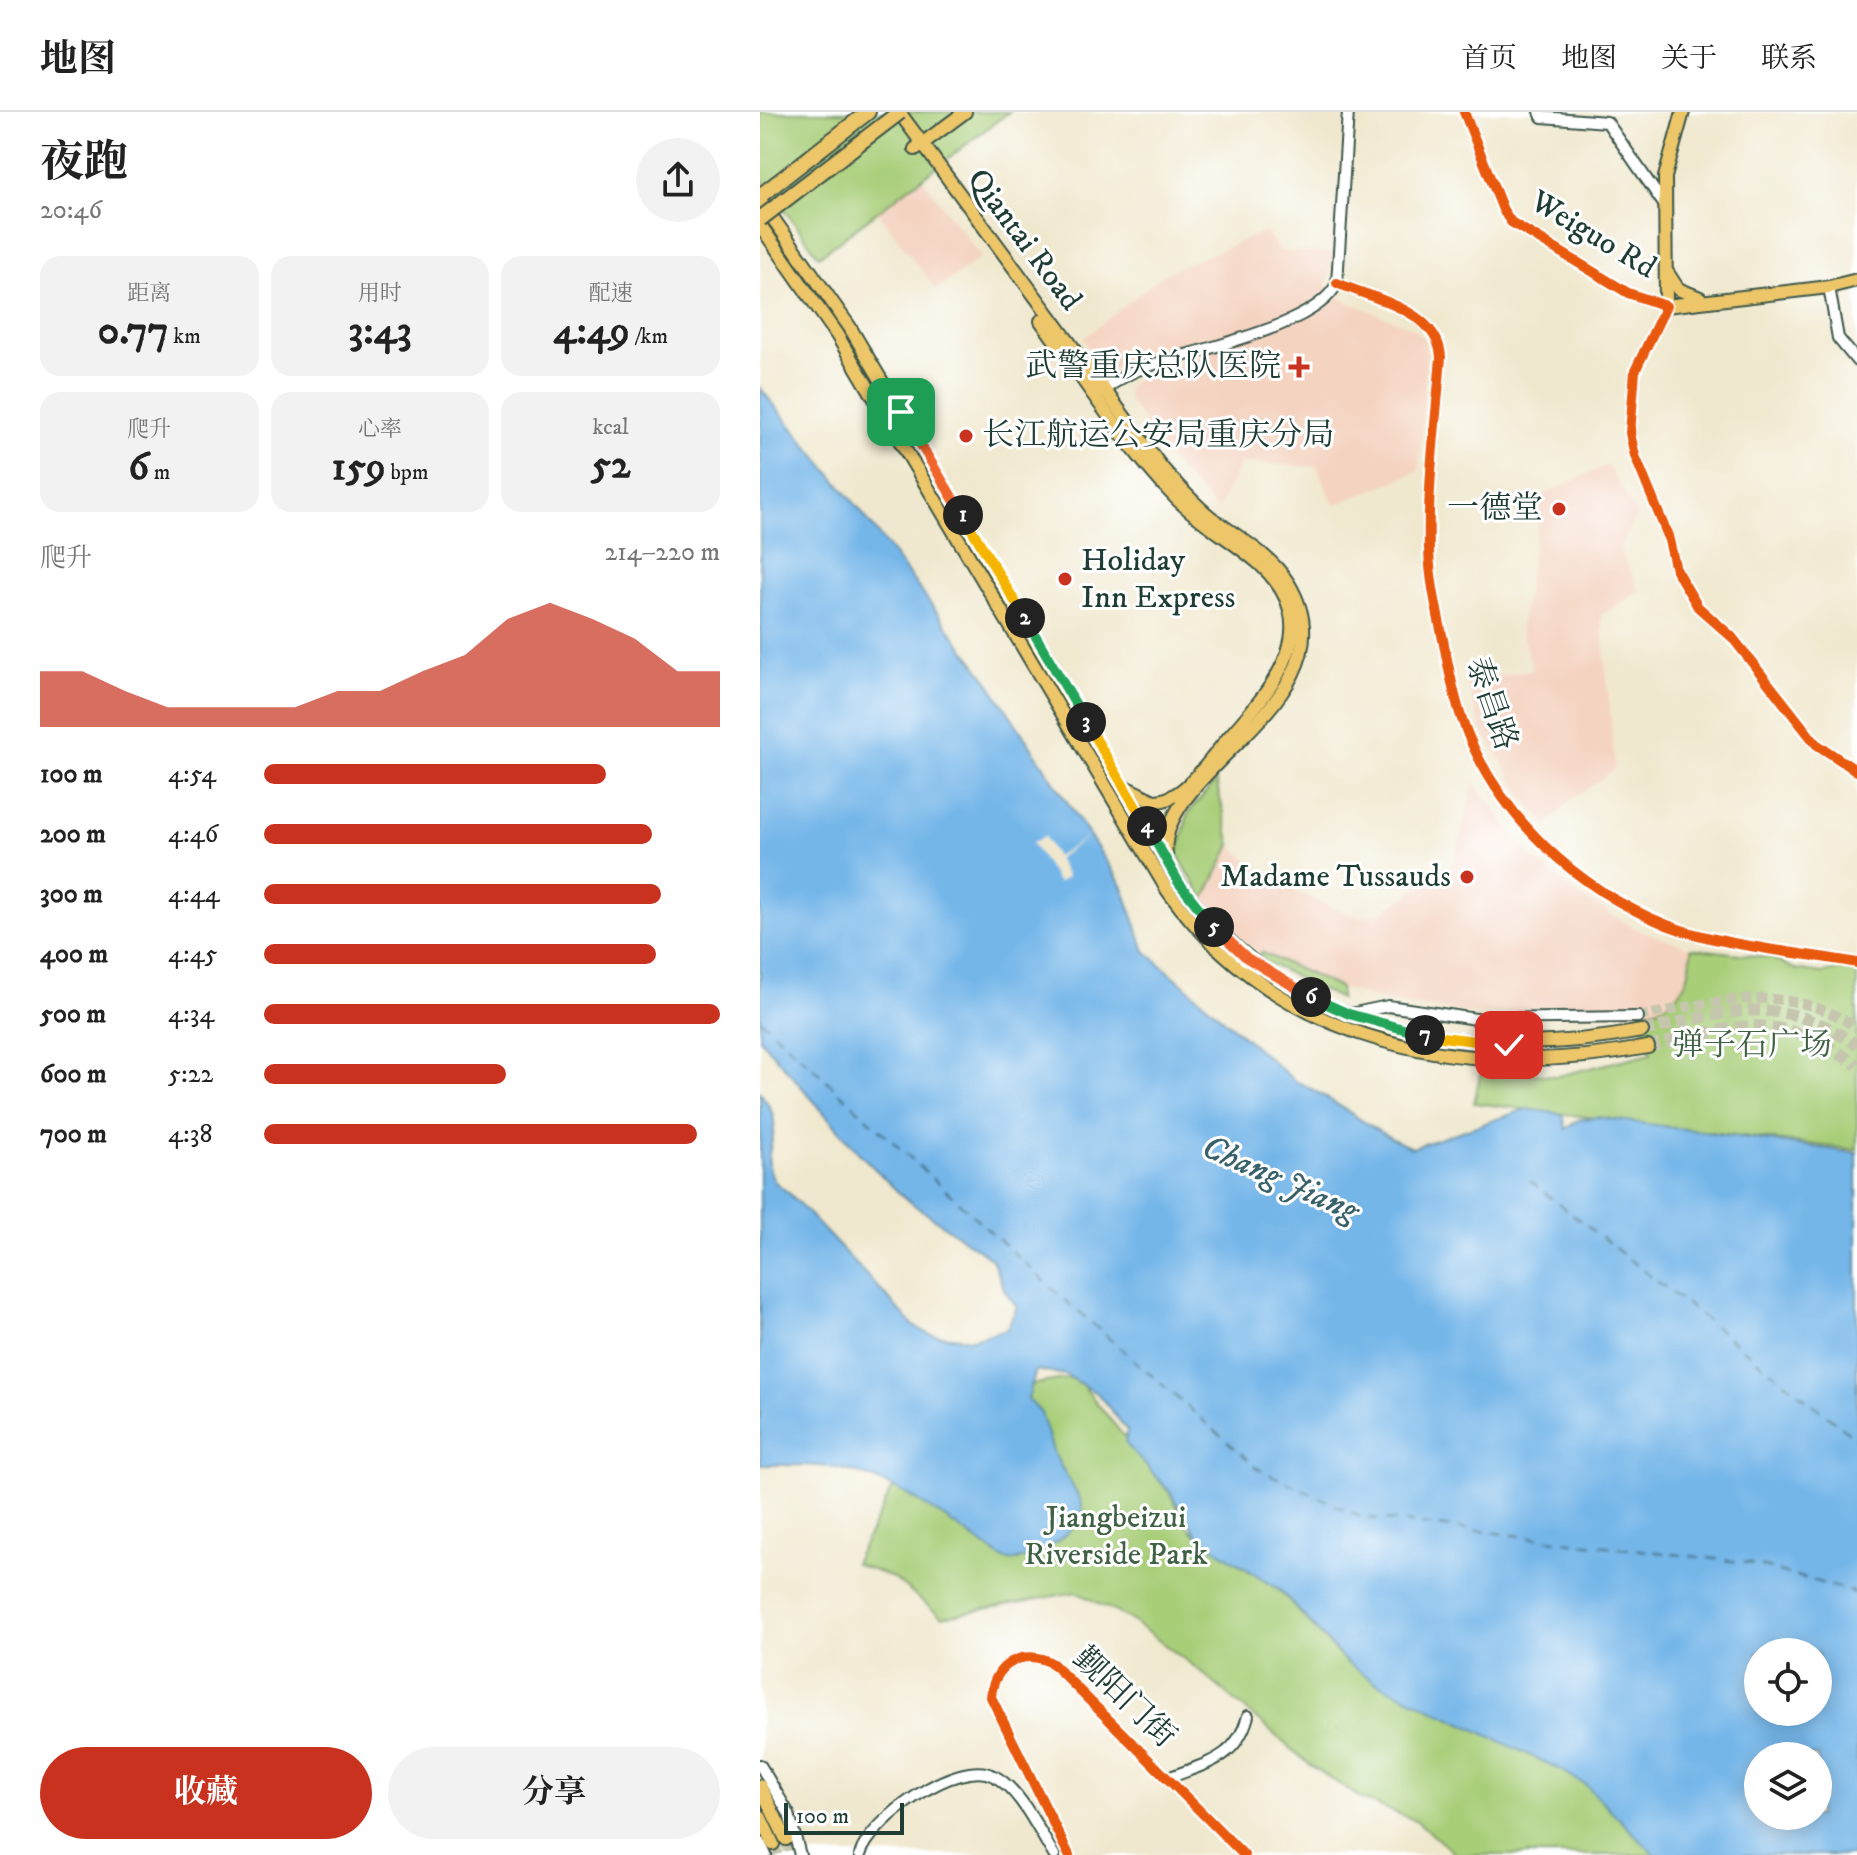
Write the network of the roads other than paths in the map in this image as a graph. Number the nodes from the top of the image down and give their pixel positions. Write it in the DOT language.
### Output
graph roads {
  1 [pos="860,112"];
  2 [pos="868,112"];
  3 [pos="888,112"];
  4 [pos="899,112"];
  5 [pos="965,112"];
  6 [pos="1348,112"];
  7 [pos="1464,112"];
  8 [pos="1540,112"];
  9 [pos="1683,112"];
  10 [pos="918,147"];
  11 [pos="760,189"];
  12 [pos="760,198"];
  13 [pos="1663,203"];
  14 [pos="760,222"];
  15 [pos="1665,269"];
  16 [pos="1857,280"];
  17 [pos="1337,283"];
  18 [pos="1829,287"];
  19 [pos="1709,301"];
  20 [pos="1666,306"];
  21 [pos="1857,361"];
  22 [pos="1100,393"];
  23 [pos="965,547"];
  24 [pos="1016,603"];
  25 [pos="1038,639"];
  26 [pos="1029,655"];
  27 [pos="1857,771"];
  28 [pos="1124,786"];
  29 [pos="1166,860"];
  30 [pos="1857,963"];
  31 [pos="1349,1014"];
  32 [pos="1638,1017"];
  33 [pos="1642,1031"];
  34 [pos="1648,1047"];
  35 [pos="1248,1716"];
  36 [pos="760,1765"];
  37 [pos="1168,1778"];
  38 [pos="760,1786"];
  39 [pos="1022,1805"];
  40 [pos="760,1816"];
  41 [pos="1052,1821"];
  42 [pos="771,1845"];
  43 [pos="800,1854"];
  44 [pos="860,1855"];
  45 [pos="1054,1855"];
  46 [pos="1069,1855"];
  47 [pos="1244,1855"];
  1 -- 11 [label="main road"];
  2 -- 12 [label="highway"];
  3 -- 10 [label="main road"];
  4 -- 10 [label="main road"];
  4 -- 14 [label="highway, bridge"];
  5 -- 10 [label="main road"];
  6 -- 17 [label="street"];
  7 -- 20 [label="street, Weiguo Rd"];
  8 -- 13 [label="street"];
  9 -- 13 [label="main road"];
  10 -- 22 [label="main road, Qiantai Road"];
  12 -- 24 [label="main road"];
  13 -- 15 [label="main road"];
  14 -- 23 [label="main road"];
  15 -- 19 [label="main road"];
  15 -- 20 [label="main road"];
  16 -- 18 [label="main road"];
  17 -- 22 [label="street"];
  17 -- 30 [label="street, 泰昌路"];
  18 -- 19 [label="main road"];
  18 -- 21 [label="street"];
  19 -- 20 [label="main road"];
  20 -- 27 [label="street"];
  22 -- 28 [label="main road, Qiantai Road"];
  22 -- 29 [label="main road, Qiantai Road"];
  23 -- 24 [label="main road"];
  23 -- 26 [label="main road"];
  24 -- 25 [label="main road"];
  25 -- 26 [label="main road"];
  25 -- 28 [label="main road"];
  26 -- 34 [label="main road"];
  28 -- 29 [label="main road"];
  29 -- 31 [label="main road"];
  31 -- 32 [label="street"];
  31 -- 33 [label="main road"];
  35 -- 37 [label="street"];
  36 -- 43 [label="street"];
  37 -- 41 [label="street, 觐阳门街"];
  37 -- 47 [label="street, 觐阳门街"];
  38 -- 42 [label="main road"];
  39 -- 41 [label="street"];
  39 -- 44 [label="street"];
  39 -- 45 [label="street"];
  40 -- 42 [label="main road"];
  41 -- 46 [label="street, 觐阳门街"];
}
